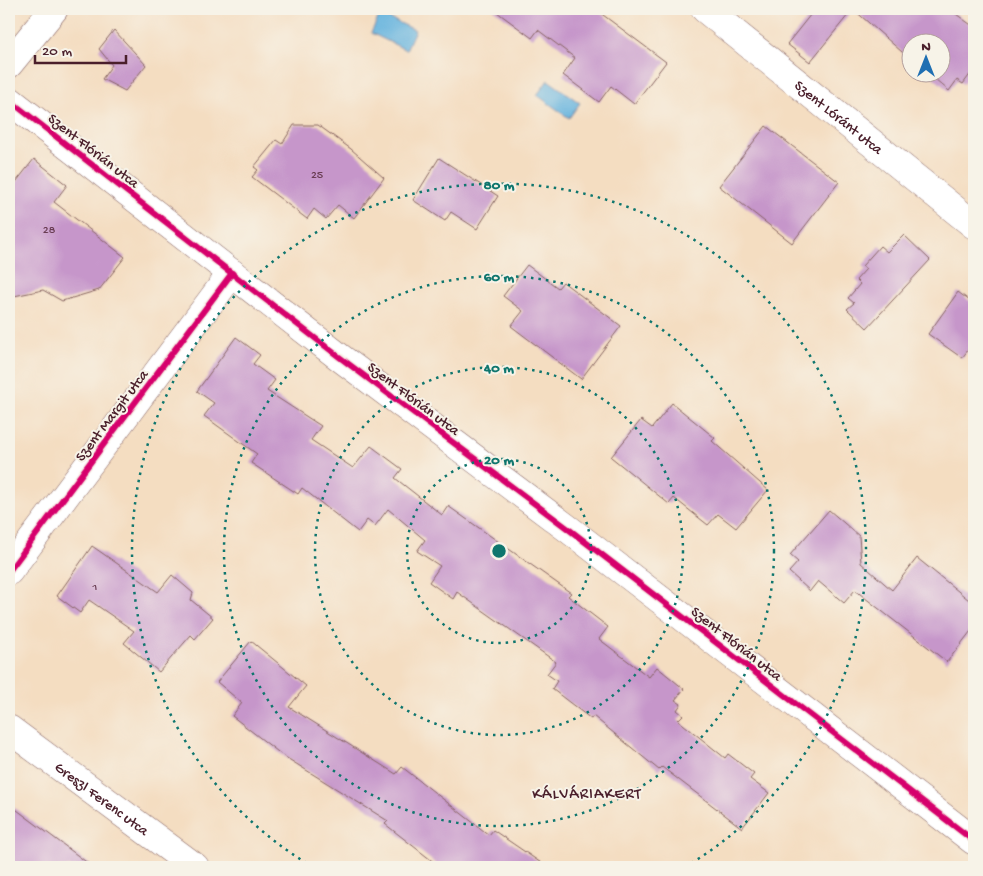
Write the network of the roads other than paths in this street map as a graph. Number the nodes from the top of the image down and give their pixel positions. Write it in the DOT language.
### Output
graph roads {
  1 [pos="54,9"];
  2 [pos="704,9"];
  3 [pos="9,64"];
  4 [pos="9,100"];
  5 [pos="974,225"];
  6 [pos="232,273"];
  7 [pos="9,571"];
  8 [pos="9,729"];
  9 [pos="974,841"];
  10 [pos="195,867"];
  1 -- 3 [label="street"];
  2 -- 5 [label="street, Szent Lóránt utca"];
  4 -- 6 [label="street, Szent Flórián utca"];
  6 -- 7 [label="street, Szent Margit utca"];
  6 -- 9 [label="street, Szent Flórián utca"];
  8 -- 10 [label="street, Greszl Ferenc utca"];
}
